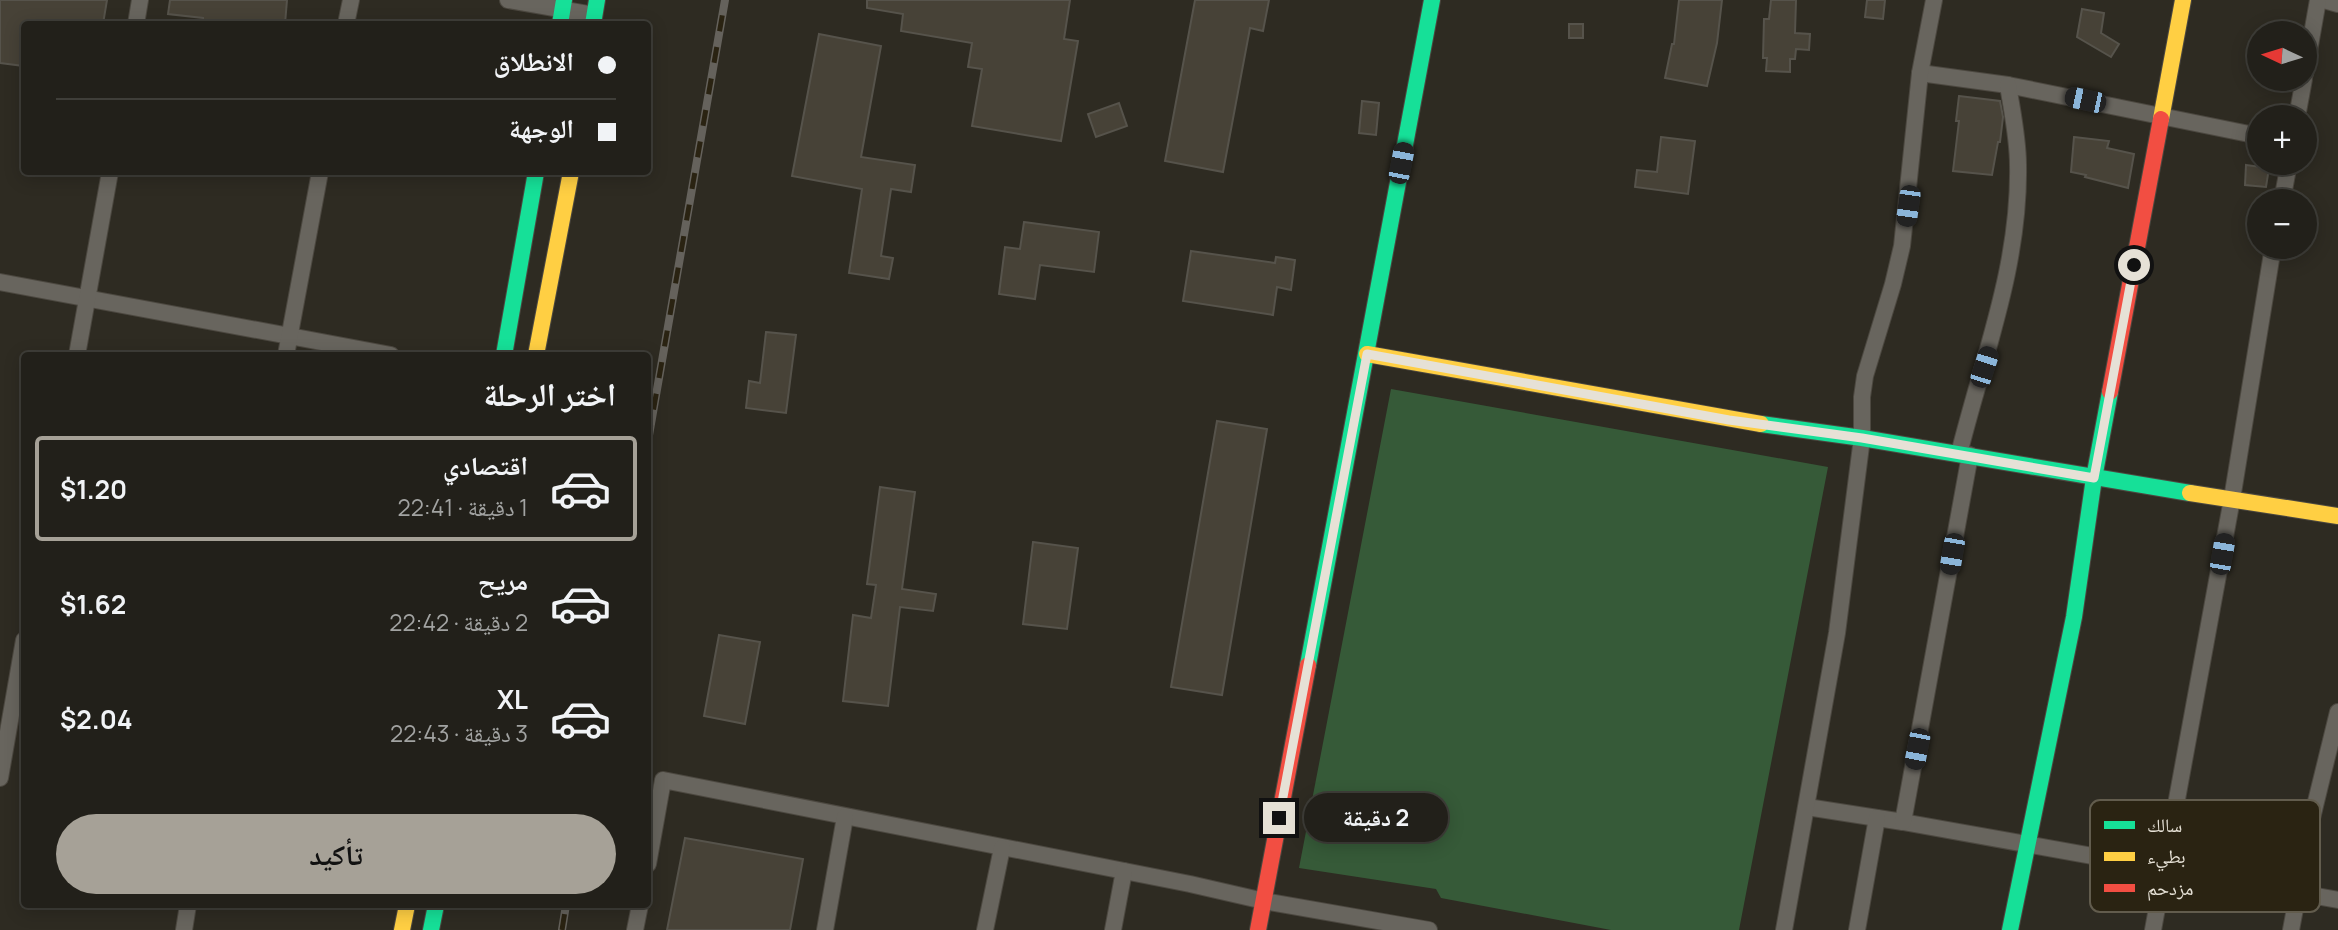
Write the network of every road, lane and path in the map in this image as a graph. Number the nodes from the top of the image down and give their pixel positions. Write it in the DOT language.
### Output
graph roads {
  1 [pos="140,0"];
  2 [pos="351,0"];
  3 [pos="508,0"];
  4 [pos="1432,0"];
  5 [pos="1934,0"];
  6 [pos="2183,0"];
  7 [pos="2318,0"];
  8 [pos="2324,0"];
  9 [pos="2338,4"];
  10 [pos="562,11"];
  11 [pos="595,13"];
  12 [pos="136,21"];
  13 [pos="347,21"];
  14 [pos="2314,21"];
  15 [pos="1920,73"];
  16 [pos="2008,85"];
  17 [pos="2162,116"];
  18 [pos="2247,134"];
  19 [pos="109,175"];
  20 [pos="319,175"];
  21 [pos="535,175"];
  22 [pos="570,175"];
  23 [pos="2271,259"];
  24 [pos="0,282"];
  25 [pos="88,298"];
  26 [pos="289,335"];
  27 [pos="78,352"];
  28 [pos="286,352"];
  29 [pos="376,352"];
  30 [pos="505,352"];
  31 [pos="537,352"];
  32 [pos="1367,354"];
  33 [pos="1862,438"];
  34 [pos="1964,455"];
  35 [pos="2094,478"];
  36 [pos="2232,499"];
  37 [pos="2338,516"];
  38 [pos="21,665"];
  39 [pos="2338,712"];
  40 [pos="0,778"];
  41 [pos="2177,800"];
  42 [pos="2316,800"];
  43 [pos="1807,807"];
  44 [pos="845,817"];
  45 [pos="1877,818"];
  46 [pos="1903,822"];
  47 [pos="2027,845"];
  48 [pos="651,847"];
  49 [pos="1002,848"];
  50 [pos="2090,856"];
  51 [pos="1124,871"];
  52 [pos="2320,896"];
  53 [pos="2338,900"];
  54 [pos="1264,901"];
  55 [pos="188,908"];
  56 [pos="406,908"];
  57 [pos="435,908"];
  58 [pos="639,908"];
  59 [pos="2156,912"];
  60 [pos="2294,912"];
  61 [pos="1423,929"];
  62 [pos="184,930"];
  63 [pos="402,930"];
  64 [pos="431,930"];
  65 [pos="635,930"];
  66 [pos="825,930"];
  67 [pos="985,930"];
  68 [pos="1113,930"];
  69 [pos="1258,930"];
  70 [pos="1784,930"];
  71 [pos="1857,930"];
  72 [pos="2010,930"];
  73 [pos="2153,930"];
  74 [pos="2291,930"];
  1 -- 12 [label="street"];
  2 -- 13 [label="street"];
  3 -- 10 [label="street"];
  4 -- 32 [label="street"];
  5 -- 15 [label="street"];
  6 -- 17 [label="street"];
  7 -- 14 [label="street"];
  8 -- 9 [label="street"];
  10 -- 11 [label="street"];
  15 -- 16 [label="street"];
  15 -- 33 [label="street"];
  16 -- 17 [label="street"];
  16 -- 34 [label="street"];
  17 -- 18 [label="street"];
  17 -- 35 [label="street"];
  19 -- 25 [label="street"];
  20 -- 26 [label="street"];
  21 -- 30 [label="street"];
  22 -- 31 [label="street"];
  23 -- 36 [label="street"];
  24 -- 25 [label="street"];
  25 -- 26 [label="street"];
  25 -- 27 [label="street"];
  26 -- 28 [label="street"];
  26 -- 29 [label="street"];
  32 -- 33 [label="street"];
  32 -- 54 [label="street"];
  33 -- 34 [label="street"];
  33 -- 43 [label="street"];
  34 -- 35 [label="street"];
  34 -- 46 [label="street"];
  35 -- 36 [label="street"];
  35 -- 47 [label="street"];
  36 -- 37 [label="street"];
  36 -- 41 [label="street"];
  38 -- 40 [label="street"];
  39 -- 42 [label="street"];
  43 -- 45 [label="street"];
  43 -- 70 [label="street"];
  44 -- 48 [label="street"];
  44 -- 49 [label="street"];
  44 -- 66 [label="street"];
  45 -- 46 [label="street"];
  45 -- 71 [label="street"];
  46 -- 47 [label="street"];
  47 -- 50 [label="street"];
  47 -- 72 [label="street"];
  49 -- 51 [label="street"];
  49 -- 67 [label="street"];
  51 -- 54 [label="street"];
  51 -- 68 [label="street"];
  52 -- 53 [label="street"];
  54 -- 61 [label="street"];
  54 -- 69 [label="street"];
  55 -- 62 [label="street"];
  56 -- 63 [label="street"];
  57 -- 64 [label="street"];
  58 -- 65 [label="street"];
  59 -- 73 [label="street"];
  60 -- 74 [label="street"];
}
